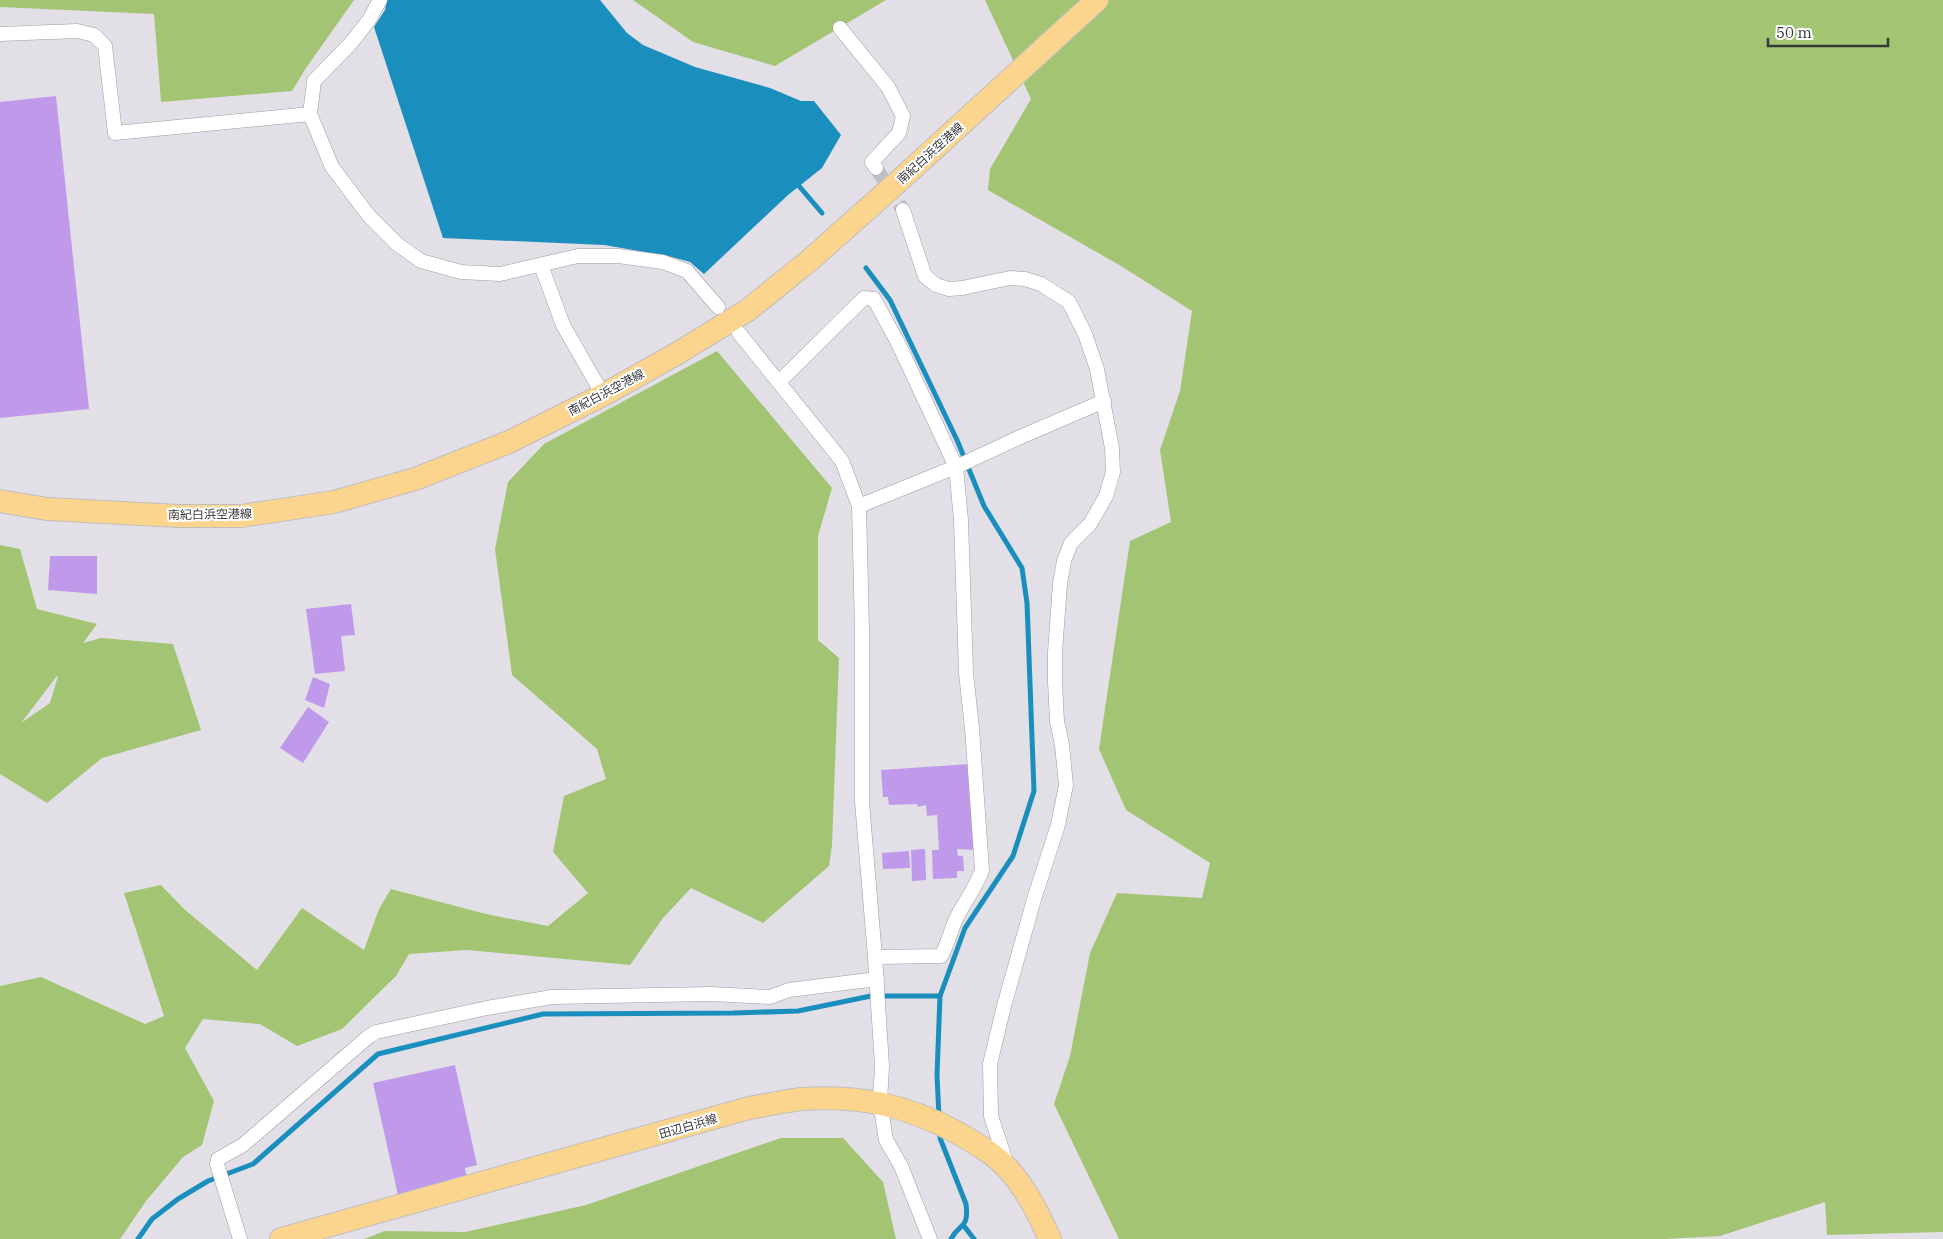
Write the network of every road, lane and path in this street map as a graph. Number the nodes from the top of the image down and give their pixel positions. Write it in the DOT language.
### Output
graph roads {
  1 [pos="380,0"];
  2 [pos="1097,0"];
  3 [pos="840,28"];
  4 [pos="0,34"];
  5 [pos="310,114"];
  6 [pos="876,168"];
  7 [pos="903,210"];
  8 [pos="541,264"];
  9 [pos="718,307"];
  10 [pos="739,333"];
  11 [pos="779,382"];
  12 [pos="604,395"];
  13 [pos="1104,401"];
  14 [pos="957,467"];
  15 [pos="0,501"];
  16 [pos="859,506"];
  17 [pos="875,957"];
  18 [pos="877,982"];
  19 [pos="880,1102"];
  20 [pos="1009,1170"];
  21 [pos="240,1239"];
  22 [pos="281,1239"];
  23 [pos="930,1239"];
  24 [pos="1050,1239"];
  1 -- 5 [label="street"];
  2 -- 12 [label="main road, 南紀白浜空港線"];
  3 -- 6 [label="street"];
  4 -- 5 [label="street"];
  5 -- 8 [label="street"];
  7 -- 13 [label="street"];
  8 -- 9 [label="street"];
  8 -- 12 [label="street"];
  10 -- 11 [label="street"];
  11 -- 14 [label="street"];
  11 -- 16 [label="street"];
  12 -- 15 [label="main road, 南紀白浜空港線"];
  13 -- 14 [label="street"];
  13 -- 20 [label="street"];
  14 -- 16 [label="street"];
  14 -- 17 [label="street"];
  16 -- 17 [label="street"];
  17 -- 18 [label="street"];
  18 -- 19 [label="street"];
  18 -- 21 [label="street"];
  19 -- 20 [label="main road, 田辺白浜線"];
  19 -- 22 [label="main road, 田辺白浜線"];
  19 -- 23 [label="street"];
  20 -- 24 [label="main road, 田辺白浜線"];
}
